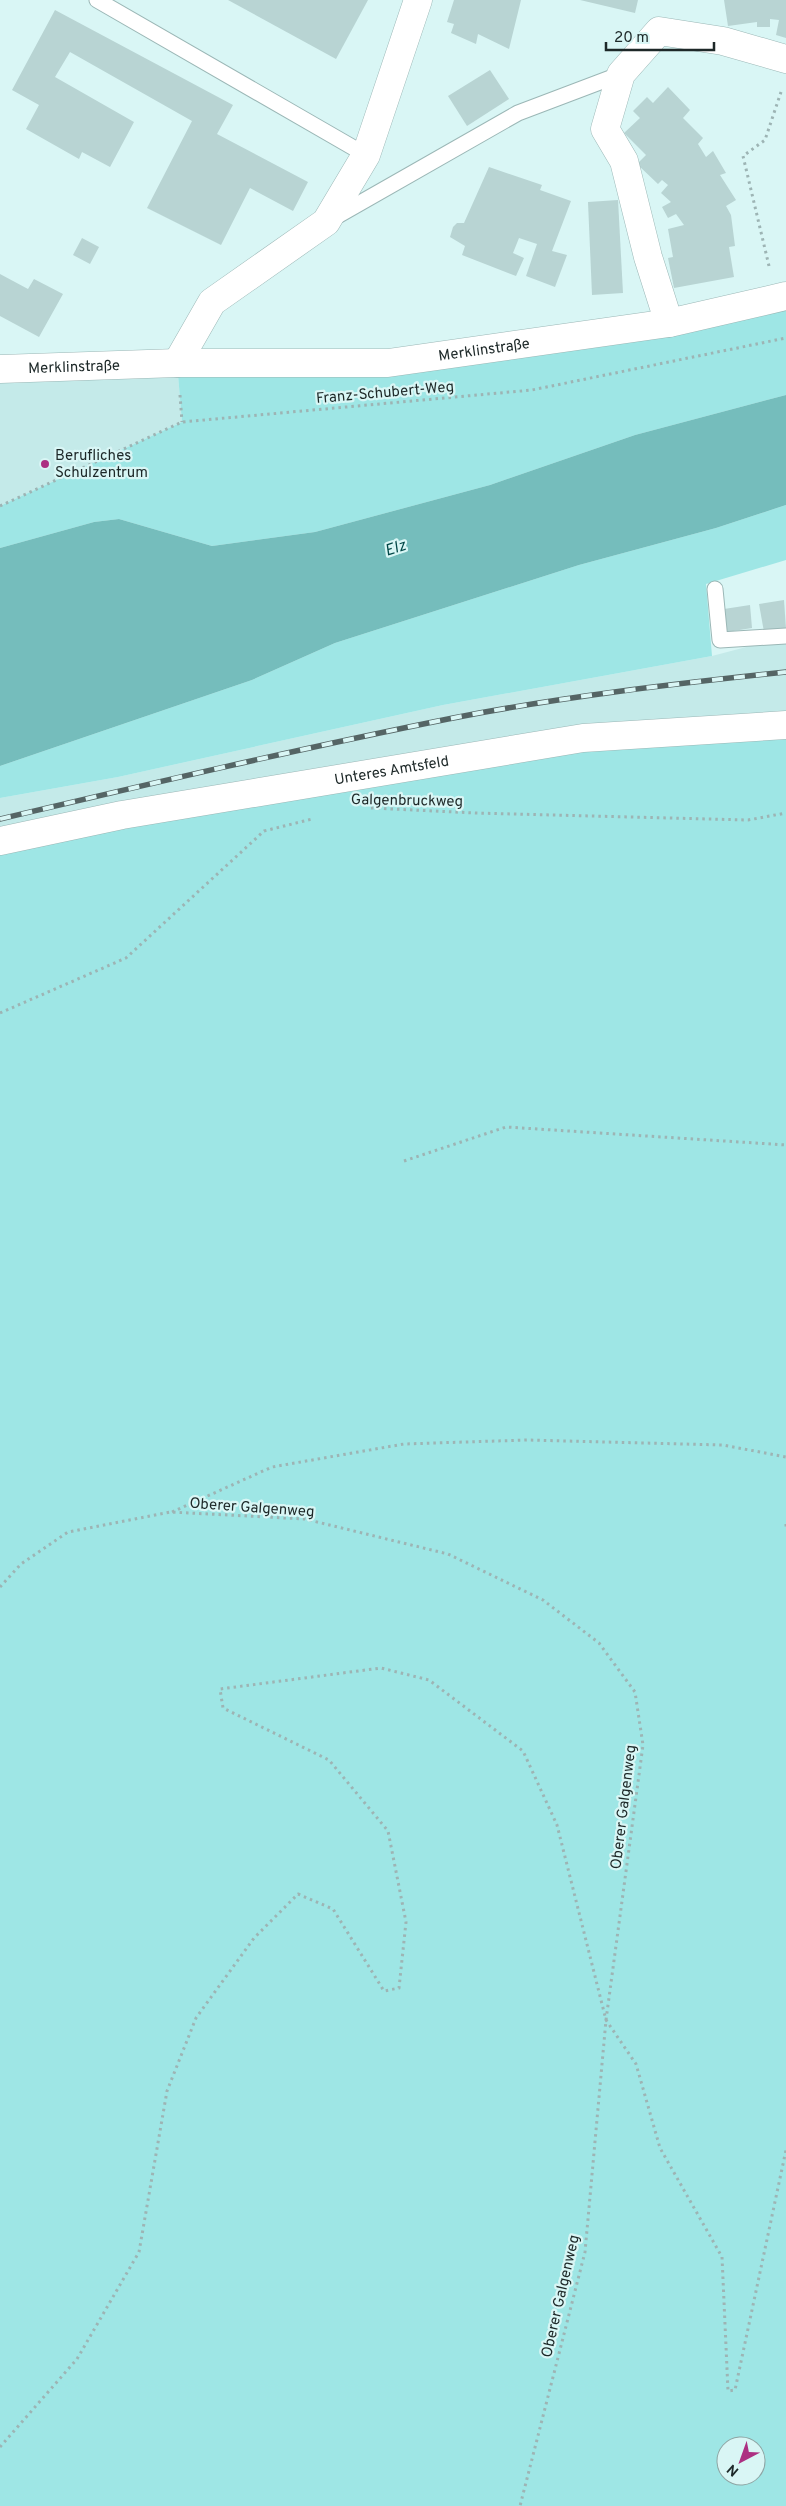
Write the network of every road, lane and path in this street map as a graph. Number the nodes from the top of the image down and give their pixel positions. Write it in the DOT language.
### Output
graph roads {
  1 [pos="98,0"];
  2 [pos="418,0"];
  3 [pos="786,59"];
  4 [pos="621,74"];
  5 [pos="783,87"];
  6 [pos="366,155"];
  7 [pos="326,222"];
  8 [pos="782,297"];
  9 [pos="668,322"];
  10 [pos="786,338"];
  11 [pos="177,363"];
  12 [pos="0,369"];
  13 [pos="0,506"];
  14 [pos="715,589"];
  15 [pos="786,636"];
  16 [pos="786,725"];
  17 [pos="363,808"];
  18 [pos="786,813"];
  19 [pos="318,817"];
  20 [pos="0,841"];
  21 [pos="0,1013"];
  22 [pos="786,1145"];
  23 [pos="404,1161"];
  24 [pos="786,1457"];
  25 [pos="170,1512"];
  26 [pos="0,1587"];
  27 [pos="606,2020"];
  28 [pos="786,2150"];
  29 [pos="0,2447"];
  30 [pos="520,2506"];
  1 -- 6 [label="lane"];
  2 -- 6 [label="street"];
  3 -- 4 [label="street"];
  4 -- 7 [label="lane"];
  4 -- 9 [label="street"];
  5 -- 8 [label="path"];
  6 -- 7 [label="street"];
  7 -- 11 [label="street"];
  8 -- 9 [label="street, Merklinstraße"];
  9 -- 11 [label="street, Merklinstraße"];
  10 -- 13 [label="path, Franz-Schubert-Weg"];
  11 -- 12 [label="street, Merklinstraße"];
  14 -- 15 [label="lane"];
  16 -- 20 [label="street, Unteres Amtsfeld"];
  17 -- 18 [label="path, Galgenbruckweg"];
  19 -- 21 [label="path"];
  22 -- 23 [label="path"];
  24 -- 25 [label="path"];
  25 -- 26 [label="path, Oberer Galgenweg"];
  25 -- 27 [label="path, Oberer Galgenweg"];
  27 -- 28 [label="path"];
  27 -- 29 [label="path"];
  27 -- 30 [label="path, Oberer Galgenweg"];
}
